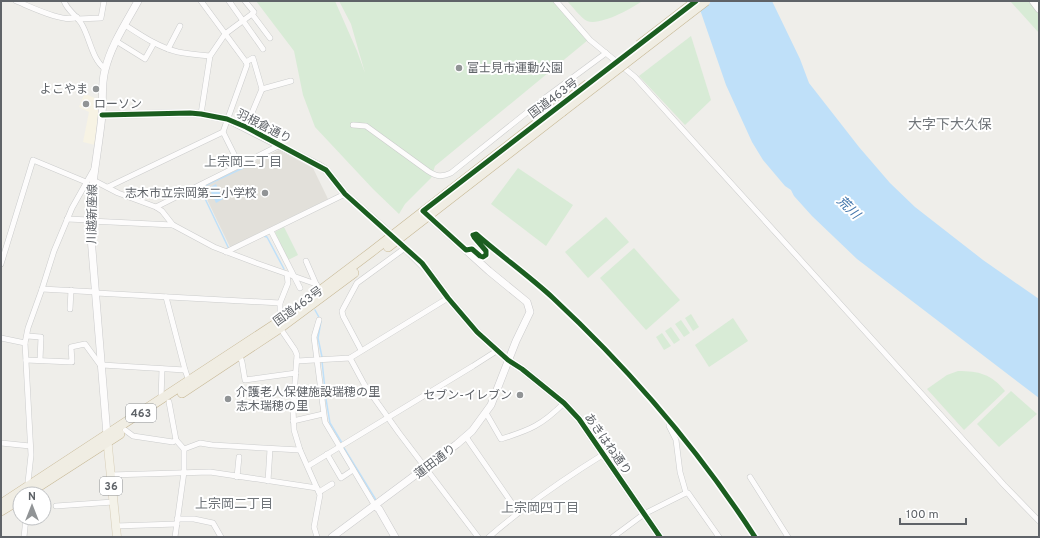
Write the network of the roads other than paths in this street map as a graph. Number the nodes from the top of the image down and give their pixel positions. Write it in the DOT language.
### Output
graph roads {
  1 [pos="16,1"];
  2 [pos="64,1"];
  3 [pos="104,1"];
  4 [pos="138,1"];
  5 [pos="201,1"];
  6 [pos="229,1"];
  7 [pos="245,1"];
  8 [pos="556,1"];
  9 [pos="696,1"];
  10 [pos="706,1"];
  11 [pos="1033,1"];
  12 [pos="1039,9"];
  13 [pos="252,14"];
  14 [pos="78,18"];
  15 [pos="243,20"];
  16 [pos="124,25"];
  17 [pos="180,26"];
  18 [pos="225,34"];
  19 [pos="270,38"];
  20 [pos="116,41"];
  21 [pos="154,43"];
  22 [pos="168,49"];
  23 [pos="263,49"];
  24 [pos="606,53"];
  25 [pos="210,56"];
  26 [pos="246,62"];
  27 [pos="105,70"];
  28 [pos="291,81"];
  29 [pos="262,89"];
  30 [pos="560,109"];
  31 [pos="202,114"];
  32 [pos="102,115"];
  33 [pos="227,118"];
  34 [pos="353,125"];
  35 [pos="246,127"];
  36 [pos="223,132"];
  37 [pos="280,146"];
  38 [pos="240,166"];
  39 [pos="89,181"];
  40 [pos="108,187"];
  41 [pos="346,194"];
  42 [pos="156,207"];
  43 [pos="425,214"];
  44 [pos="67,219"];
  45 [pos="90,220"];
  46 [pos="173,225"];
  47 [pos="271,230"];
  48 [pos="387,231"];
  49 [pos="404,246"];
  50 [pos="226,252"];
  51 [pos="306,261"];
  52 [pos="1,264"];
  53 [pos="287,274"];
  54 [pos="293,276"];
  55 [pos="318,287"];
  56 [pos="300,288"];
  57 [pos="42,289"];
  58 [pos="71,290"];
  59 [pos="96,292"];
  60 [pos="166,297"];
  61 [pos="448,298"];
  62 [pos="280,303"];
  63 [pos="70,309"];
  64 [pos="318,320"];
  65 [pos="280,324"];
  66 [pos="27,336"];
  67 [pos="1,338"];
  68 [pos="25,343"];
  69 [pos="361,350"];
  70 [pos="498,350"];
  71 [pos="240,356"];
  72 [pos="350,358"];
  73 [pos="317,359"];
  74 [pos="26,360"];
  75 [pos="40,360"];
  76 [pos="297,360"];
  77 [pos="508,360"];
  78 [pos="102,366"];
  79 [pos="162,369"];
  80 [pos="185,370"];
  81 [pos="296,373"];
  82 [pos="189,381"];
  83 [pos="165,400"];
  84 [pos="564,403"];
  85 [pos="486,413"];
  86 [pos="323,414"];
  87 [pos="388,418"];
  88 [pos="669,420"];
  89 [pos="293,421"];
  90 [pos="125,430"];
  91 [pos="466,437"];
  92 [pos="107,438"];
  93 [pos="176,440"];
  94 [pos="1,443"];
  95 [pos="30,446"];
  96 [pos="339,447"];
  97 [pos="184,449"];
  98 [pos="270,449"];
  99 [pos="300,450"];
  100 [pos="328,454"];
  101 [pos="604,454"];
  102 [pos="239,457"];
  103 [pos="308,466"];
  104 [pos="426,468"];
  105 [pos="353,470"];
  106 [pos="184,472"];
  107 [pos="110,474"];
  108 [pos="237,476"];
  109 [pos="750,477"];
  110 [pos="268,481"];
  111 [pos="30,484"];
  112 [pos="332,484"];
  113 [pos="38,486"];
  114 [pos="318,490"];
  115 [pos="686,493"];
  116 [pos="113,502"];
  117 [pos="1,504"];
  118 [pos="12,504"];
  119 [pos="56,506"];
  120 [pos="375,506"];
  121 [pos="1,511"];
  122 [pos="518,512"];
  123 [pos="644,514"];
  124 [pos="177,521"];
  125 [pos="1039,521"];
  126 [pos="25,526"];
  127 [pos="115,526"];
  128 [pos="24,537"];
  129 [pos="117,537"];
  130 [pos="175,537"];
  131 [pos="221,537"];
  132 [pos="317,537"];
  133 [pos="332,537"];
  134 [pos="395,537"];
  135 [pos="478,537"];
  136 [pos="490,537"];
  137 [pos="613,537"];
  138 [pos="660,537"];
  139 [pos="719,537"];
  140 [pos="788,537"];
  1 -- 14 [label="street"];
  2 -- 14 [label="street"];
  3 -- 14 [label="street"];
  4 -- 16 [label="main road, 川越新座線"];
  5 -- 18 [label="street"];
  6 -- 15 [label="street"];
  7 -- 13 [label="street"];
  8 -- 24 [label="street"];
  9 -- 30 [label="highway, 国道463号 / 463, bridge"];
  10 -- 30 [label="highway, 国道463号 / 463, bridge"];
  11 -- 12 [label="main road"];
  13 -- 15 [label="street"];
  13 -- 19 [label="street"];
  14 -- 27 [label="street"];
  15 -- 18 [label="street"];
  15 -- 23 [label="street"];
  16 -- 20 [label="main road, 川越新座線"];
  16 -- 21 [label="street"];
  17 -- 22 [label="street"];
  18 -- 25 [label="street"];
  18 -- 26 [label="street"];
  20 -- 21 [label="street"];
  20 -- 27 [label="main road, 川越新座線"];
  21 -- 22 [label="street"];
  22 -- 25 [label="street"];
  24 -- 34 [label="street"];
  24 -- 125 [label="street"];
  25 -- 31 [label="street"];
  26 -- 29 [label="street"];
  26 -- 33 [label="street"];
  27 -- 32 [label="main road, 川越新座線"];
  28 -- 29 [label="street"];
  29 -- 35 [label="street"];
  30 -- 43 [label="highway, 国道463号 / 463"];
  31 -- 32 [label="main road, 羽根倉通り"];
  31 -- 33 [label="main road, 羽根倉通り"];
  32 -- 39 [label="main road, 川越新座線"];
  33 -- 35 [label="main road, 羽根倉通り"];
  33 -- 36 [label="street"];
  35 -- 37 [label="main road, 羽根倉通り"];
  36 -- 38 [label="street"];
  36 -- 40 [label="street"];
  37 -- 38 [label="street"];
  37 -- 41 [label="main road, 羽根倉通り"];
  38 -- 42 [label="street"];
  39 -- 40 [label="street"];
  39 -- 44 [label="street"];
  39 -- 45 [label="main road, 川越新座線"];
  39 -- 52 [label="street"];
  40 -- 42 [label="street"];
  41 -- 47 [label="street"];
  41 -- 48 [label="main road, 羽根倉通り"];
  42 -- 46 [label="street"];
  43 -- 55 [label="highway, 国道463号 / 463"];
  43 -- 65 [label="highway, 国道463号 / 463"];
  43 -- 77 [label="main road, 蓮田通り"];
  44 -- 45 [label="street"];
  44 -- 57 [label="street"];
  45 -- 46 [label="street"];
  45 -- 59 [label="main road, 川越新座線"];
  46 -- 50 [label="street"];
  47 -- 50 [label="street"];
  47 -- 54 [label="street"];
  49 -- 61 [label="main road"];
  49 -- 69 [label="street"];
  50 -- 53 [label="street"];
  51 -- 55 [label="street"];
  53 -- 54 [label="street"];
  53 -- 62 [label="street"];
  54 -- 55 [label="street"];
  54 -- 56 [label="street"];
  55 -- 65 [label="highway, 国道463号 / 463"];
  57 -- 58 [label="street"];
  57 -- 66 [label="street"];
  58 -- 59 [label="street"];
  58 -- 63 [label="street"];
  59 -- 60 [label="street"];
  59 -- 78 [label="main road, 川越新座線"];
  60 -- 62 [label="street"];
  60 -- 80 [label="street"];
  61 -- 69 [label="street"];
  61 -- 70 [label="main road"];
  62 -- 65 [label="street"];
  64 -- 73 [label="street"];
  65 -- 71 [label="highway, 国道463号 / 463"];
  65 -- 76 [label="street"];
  65 -- 82 [label="highway, 国道463号 / 463"];
  66 -- 68 [label="street"];
  66 -- 75 [label="street"];
  67 -- 68 [label="street"];
  68 -- 74 [label="street"];
  69 -- 72 [label="street"];
  70 -- 77 [label="main road"];
  70 -- 87 [label="street"];
  71 -- 81 [label="street"];
  71 -- 83 [label="highway, 国道463号 / 463"];
  72 -- 73 [label="street"];
  72 -- 87 [label="street"];
  73 -- 76 [label="street"];
  73 -- 86 [label="street"];
  74 -- 75 [label="street"];
  74 -- 95 [label="street"];
  75 -- 78 [label="street"];
  76 -- 81 [label="street"];
  77 -- 84 [label="main road, あきはね通り"];
  77 -- 85 [label="main road, 蓮田通り"];
  78 -- 79 [label="street"];
  78 -- 92 [label="main road, 川越新座線"];
  79 -- 80 [label="street"];
  79 -- 83 [label="street"];
  80 -- 82 [label="street"];
  81 -- 89 [label="street"];
  82 -- 83 [label="highway, 国道463号 / 463"];
  83 -- 90 [label="highway, 国道463号 / 463"];
  83 -- 92 [label="highway, 国道463号 / 463"];
  83 -- 93 [label="street"];
  84 -- 85 [label="street"];
  84 -- 101 [label="main road, あきはね通り"];
  85 -- 91 [label="main road, 蓮田通り"];
  86 -- 89 [label="street"];
  86 -- 96 [label="street"];
  87 -- 96 [label="street"];
  87 -- 104 [label="street"];
  88 -- 115 [label="street"];
  89 -- 99 [label="street"];
  90 -- 92 [label="highway, 国道463号 / 463"];
  90 -- 93 [label="street"];
  91 -- 104 [label="main road, 蓮田通り"];
  91 -- 122 [label="street"];
  92 -- 107 [label="main road, 36"];
  92 -- 111 [label="highway, 国道463号 / 463"];
  92 -- 113 [label="highway, 国道463号 / 463"];
  93 -- 97 [label="street"];
  94 -- 95 [label="street"];
  95 -- 111 [label="street"];
  96 -- 100 [label="street"];
  96 -- 105 [label="street"];
  97 -- 98 [label="street"];
  97 -- 106 [label="street"];
  98 -- 99 [label="street"];
  98 -- 110 [label="street"];
  99 -- 103 [label="street"];
  100 -- 103 [label="street"];
  100 -- 105 [label="street"];
  101 -- 122 [label="street"];
  101 -- 123 [label="main road, あきはね通り"];
  102 -- 108 [label="street"];
  103 -- 114 [label="street"];
  104 -- 120 [label="main road, 蓮田通り"];
  104 -- 135 [label="street"];
  105 -- 120 [label="street"];
  106 -- 107 [label="street"];
  106 -- 108 [label="street"];
  106 -- 124 [label="street"];
  107 -- 116 [label="main road, 36"];
  108 -- 110 [label="street"];
  109 -- 140 [label="street"];
  110 -- 114 [label="street"];
  111 -- 117 [label="highway, 国道463号 / 463"];
  112 -- 114 [label="street"];
  114 -- 132 [label="street"];
  115 -- 123 [label="street"];
  115 -- 139 [label="street"];
  116 -- 119 [label="street"];
  116 -- 127 [label="main road, 36"];
  118 -- 121 [label="highway"];
  120 -- 133 [label="main road, 蓮田通り"];
  120 -- 134 [label="main road"];
  122 -- 136 [label="street"];
  123 -- 137 [label="street"];
  123 -- 138 [label="main road, あきはね通り"];
  124 -- 127 [label="street"];
  124 -- 130 [label="street"];
  124 -- 131 [label="street"];
  126 -- 128 [label="street"];
  127 -- 129 [label="main road, 36"];
}
